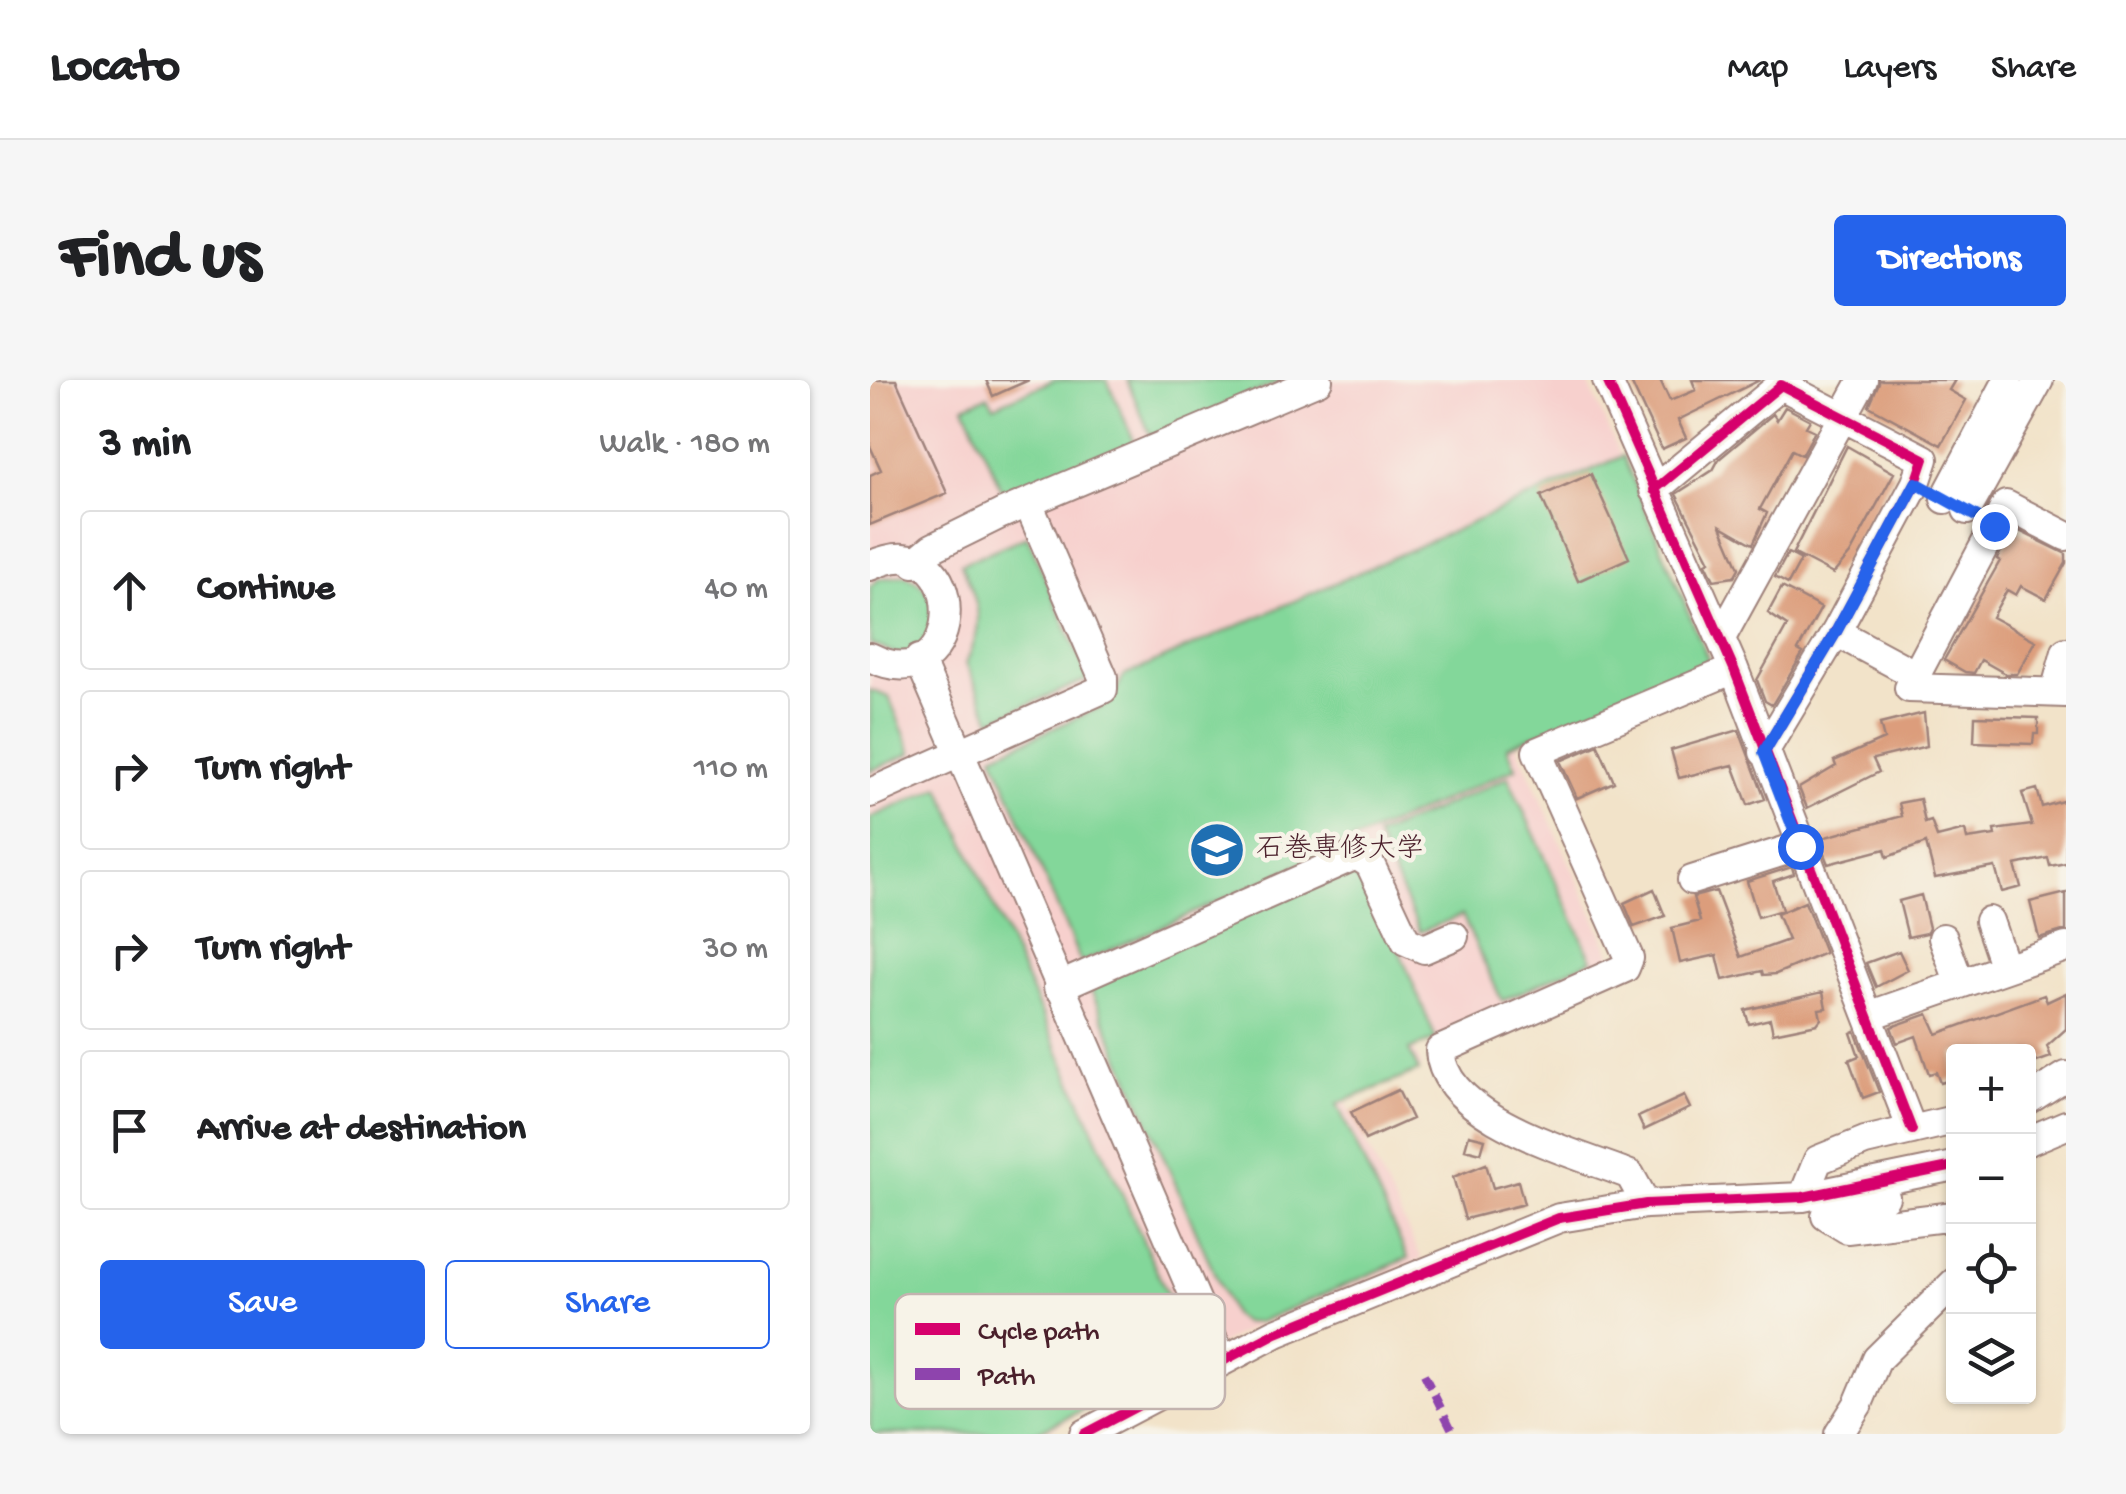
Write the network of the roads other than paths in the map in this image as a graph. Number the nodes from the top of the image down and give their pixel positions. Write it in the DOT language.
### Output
graph roads {
  1 [pos="1318,380"];
  2 [pos="1607,380"];
  3 [pos="1863,380"];
  4 [pos="2008,380"];
  5 [pos="2039,380"];
  6 [pos="1780,382"];
  7 [pos="1845,415"];
  8 [pos="1916,483"];
  9 [pos="1654,490"];
  10 [pos="1028,503"];
  11 [pos="1956,504"];
  12 [pos="1994,526"];
  13 [pos="2066,536"];
  14 [pos="914,562"];
  15 [pos="870,566"];
  16 [pos="1836,632"];
  17 [pos="1721,638"];
  18 [pos="2066,652"];
  19 [pos="870,657"];
  20 [pos="919,660"];
  21 [pos="1734,670"];
  22 [pos="1916,675"];
  23 [pos="2060,692"];
  24 [pos="1764,752"];
  25 [pos="957,755"];
  26 [pos="870,793"];
  27 [pos="1800,846"];
  28 [pos="1692,880"];
  29 [pos="1989,921"];
  30 [pos="1454,936"];
  31 [pos="1942,938"];
  32 [pos="2065,949"];
  33 [pos="2005,968"];
  34 [pos="1960,984"];
  35 [pos="1058,987"];
  36 [pos="1868,1016"];
  37 [pos="2066,1076"];
  38 [pos="2036,1095"];
  39 [pos="1946,1122"];
  40 [pos="2066,1125"];
  41 [pos="1912,1130"];
  42 [pos="2036,1138"];
  43 [pos="1946,1168"];
  44 [pos="1914,1178"];
  45 [pos="1803,1197"];
  46 [pos="1646,1204"];
  47 [pos="1946,1217"];
  48 [pos="1946,1290"];
  49 [pos="1193,1294"];
  50 [pos="1225,1359"];
  51 [pos="1131,1409"];
  52 [pos="1084,1434"];
  53 [pos="1838,1434"];
  1 -- 10 [label="street"];
  2 -- 9 [label="street"];
  3 -- 7 [label="street"];
  4 -- 11 [label="street"];
  5 -- 11 [label="street"];
  6 -- 7 [label="street"];
  6 -- 9 [label="street"];
  7 -- 8 [label="street"];
  7 -- 17 [label="street"];
  8 -- 11 [label="street"];
  8 -- 16 [label="street"];
  9 -- 17 [label="street"];
  10 -- 14 [label="street"];
  10 -- 25 [label="street"];
  11 -- 12 [label="street"];
  12 -- 13 [label="street"];
  12 -- 22 [label="street"];
  14 -- 15 [label="street"];
  14 -- 20 [label="street"];
  16 -- 22 [label="street"];
  16 -- 24 [label="street"];
  17 -- 21 [label="street"];
  18 -- 23 [label="street"];
  19 -- 20 [label="street"];
  20 -- 25 [label="street"];
  21 -- 24 [label="street"];
  21 -- 46 [label="street"];
  22 -- 23 [label="street"];
  24 -- 27 [label="street"];
  25 -- 26 [label="street"];
  25 -- 35 [label="street"];
  27 -- 28 [label="street"];
  27 -- 36 [label="street"];
  29 -- 33 [label="street"];
  30 -- 35 [label="street"];
  31 -- 34 [label="street"];
  32 -- 33 [label="street"];
  33 -- 34 [label="street"];
  34 -- 36 [label="street"];
  35 -- 49 [label="street"];
  36 -- 41 [label="street"];
  37 -- 38 [label="street"];
  39 -- 41 [label="street"];
  40 -- 42 [label="street"];
  41 -- 45 [label="street"];
  43 -- 44 [label="street"];
  44 -- 45 [label="street"];
  44 -- 47 [label="street"];
  45 -- 46 [label="street"];
  46 -- 50 [label="street"];
  48 -- 53 [label="street"];
  51 -- 52 [label="street"];
}
